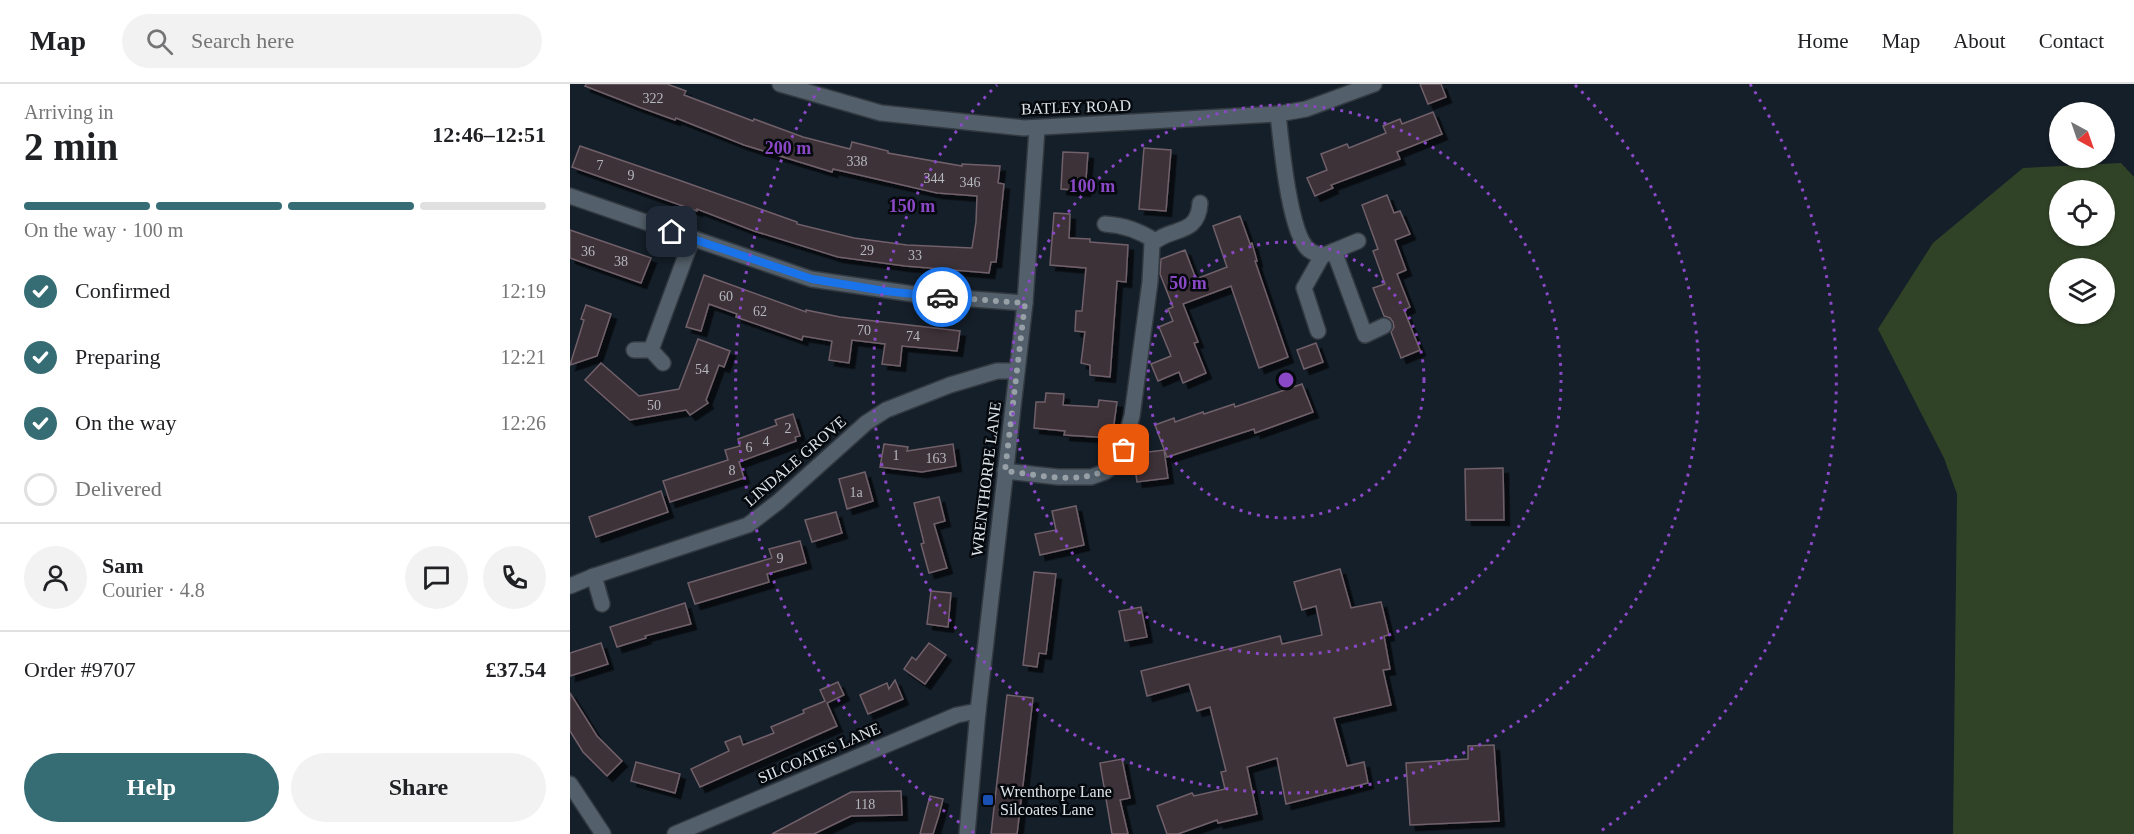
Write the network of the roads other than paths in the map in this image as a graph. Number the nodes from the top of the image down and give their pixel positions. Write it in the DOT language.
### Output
graph roads {
  1 [pos="780,84"];
  2 [pos="1374,84"];
  3 [pos="1278,114"];
  4 [pos="1037,129"];
  5 [pos="570,196"];
  6 [pos="1200,203"];
  7 [pos="1106,224"];
  8 [pos="692,239"];
  9 [pos="1155,241"];
  10 [pos="1358,241"];
  11 [pos="1332,258"];
  12 [pos="1025,303"];
  13 [pos="1384,326"];
  14 [pos="1318,331"];
  15 [pos="634,350"];
  16 [pos="651,350"];
  17 [pos="663,363"];
  18 [pos="1017,371"];
  19 [pos="1005,471"];
  20 [pos="594,576"];
  21 [pos="570,586"];
  22 [pos="602,604"];
  23 [pos="978,711"];
  24 [pos="570,784"];
  25 [pos="603,834"];
  26 [pos="675,834"];
  27 [pos="968,834"];
  1 -- 4 [label="street, BATLEY ROAD"];
  2 -- 3 [label="street, BATLEY ROAD"];
  3 -- 4 [label="street, BATLEY ROAD"];
  3 -- 11 [label="street"];
  4 -- 12 [label="street, WRENTHORPE LANE"];
  5 -- 8 [label="street"];
  6 -- 9 [label="street"];
  7 -- 9 [label="street"];
  8 -- 12 [label="street"];
  8 -- 16 [label="street"];
  9 -- 19 [label="street"];
  10 -- 11 [label="street"];
  11 -- 13 [label="street"];
  11 -- 14 [label="street"];
  12 -- 18 [label="street, WRENTHORPE LANE"];
  15 -- 16 [label="street"];
  16 -- 17 [label="street"];
  18 -- 19 [label="street, WRENTHORPE LANE"];
  18 -- 20 [label="street, LINDALE GROVE"];
  19 -- 23 [label="street, WRENTHORPE LANE"];
  20 -- 21 [label="street, LINDALE GROVE"];
  20 -- 22 [label="street"];
  23 -- 26 [label="street, SILCOATES LANE"];
  23 -- 27 [label="street, WRENTHORPE LANE"];
  24 -- 25 [label="street"];
}
